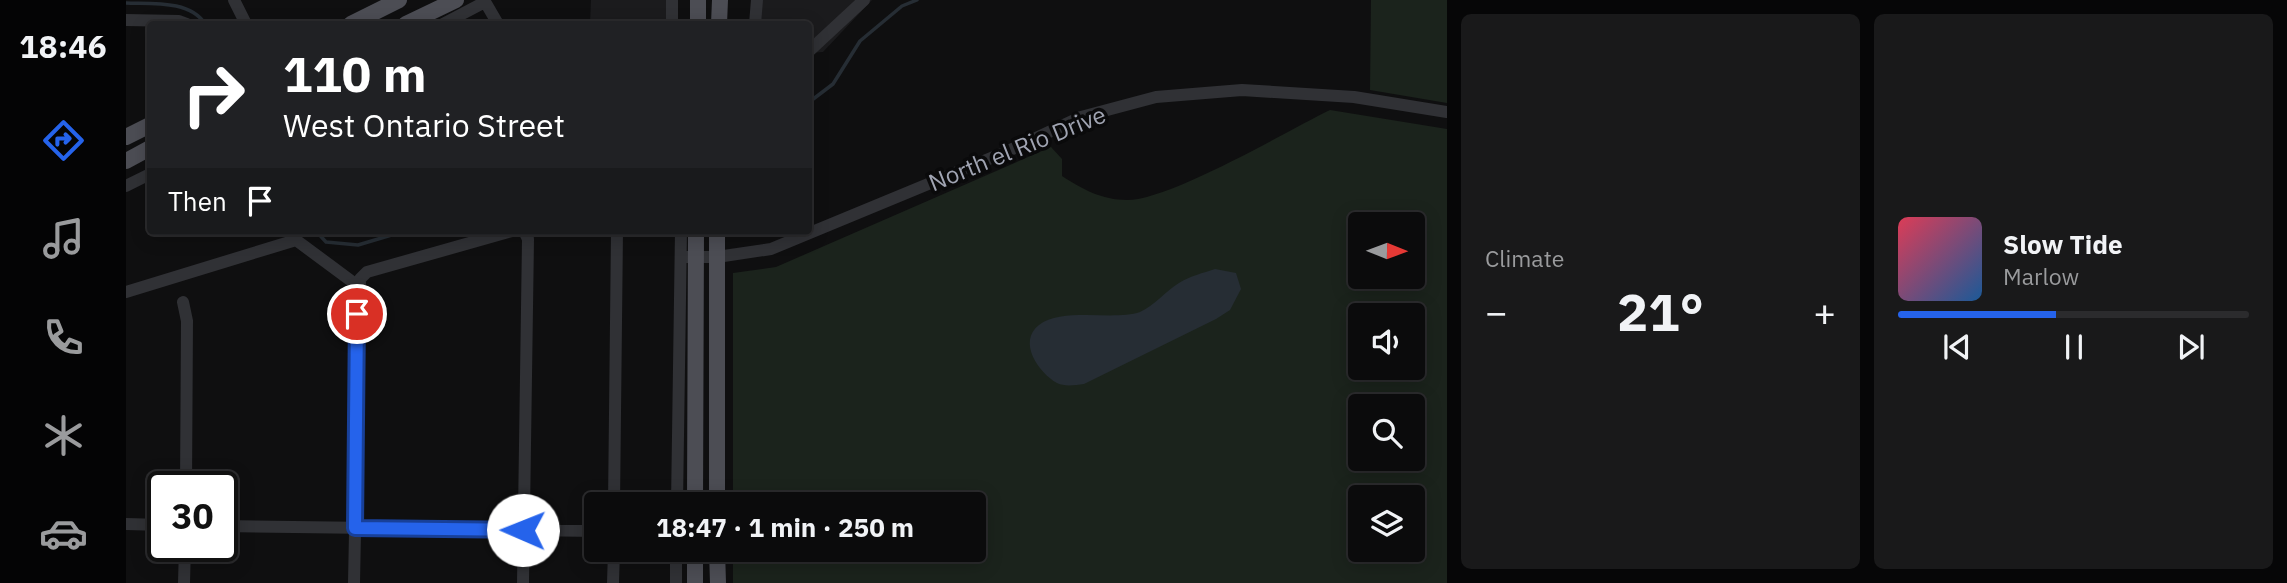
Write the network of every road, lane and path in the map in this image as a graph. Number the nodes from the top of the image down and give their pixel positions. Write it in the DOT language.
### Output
graph roads {
  1 [pos="234,0"];
  2 [pos="399,0"];
  3 [pos="456,0"];
  4 [pos="672,0"];
  5 [pos="698,0"];
  6 [pos="720,0"];
  7 [pos="757,0"];
  8 [pos="864,0"];
  9 [pos="485,1"];
  10 [pos="126,20"];
  11 [pos="179,21"];
  12 [pos="244,21"];
  13 [pos="357,21"];
  14 [pos="412,21"];
  15 [pos="452,21"];
  16 [pos="496,21"];
  17 [pos="672,21"];
  18 [pos="698,21"];
  19 [pos="719,21"];
  20 [pos="755,21"];
  21 [pos="812,38"];
  22 [pos="825,38"];
  23 [pos="812,49"];
  24 [pos="1447,112"];
  25 [pos="147,126"];
  26 [pos="128,131"];
  27 [pos="147,150"];
  28 [pos="126,161"];
  29 [pos="147,176"];
  30 [pos="126,186"];
  31 [pos="812,232"];
  32 [pos="498,235"];
  33 [pos="526,235"];
  34 [pos="617,235"];
  35 [pos="682,235"];
  36 [pos="695,235"];
  37 [pos="718,235"];
  38 [pos="805,235"];
  39 [pos="294,236"];
  40 [pos="688,257"];
  41 [pos="717,257"];
  42 [pos="359,282"];
  43 [pos="126,292"];
  44 [pos="183,302"];
  45 [pos="186,471"];
  46 [pos="614,492"];
  47 [pos="678,492"];
  48 [pos="695,492"];
  49 [pos="717,492"];
  50 [pos="126,524"];
  51 [pos="147,525"];
  52 [pos="238,526"];
  53 [pos="355,528"];
  54 [pos="523,530"];
  55 [pos="584,531"];
  56 [pos="185,562"];
  57 [pos="614,562"];
  58 [pos="677,562"];
  59 [pos="695,562"];
  60 [pos="718,562"];
  61 [pos="184,583"];
  62 [pos="354,583"];
  63 [pos="523,583"];
  64 [pos="613,583"];
  65 [pos="676,583"];
  66 [pos="695,583"];
  67 [pos="718,583"];
  1 -- 12 [label="street"];
  2 -- 13 [label="main road"];
  3 -- 14 [label="main road"];
  4 -- 17 [label="street"];
  5 -- 18 [label="main road"];
  6 -- 19 [label="main road"];
  7 -- 20 [label="street"];
  8 -- 22 [label="street"];
  9 -- 15 [label="street"];
  9 -- 16 [label="street"];
  10 -- 11 [label="street"];
  21 -- 22 [label="street"];
  22 -- 23 [label="street"];
  24 -- 31 [label="street, North el Rio Drive"];
  25 -- 26 [label="main road"];
  27 -- 28 [label="main road"];
  29 -- 30 [label="street"];
  32 -- 42 [label="street"];
  33 -- 54 [label="street"];
  34 -- 46 [label="street"];
  35 -- 40 [label="street"];
  36 -- 40 [label="main road"];
  37 -- 41 [label="main road"];
  38 -- 41 [label="street, North el Rio Drive"];
  39 -- 42 [label="street"];
  39 -- 43 [label="street"];
  40 -- 41 [label="street, North el Rio Drive"];
  40 -- 47 [label="street"];
  40 -- 48 [label="main road"];
  41 -- 49 [label="main road"];
  42 -- 53 [label="street"];
  44 -- 45 [label="street"];
  50 -- 51 [label="street"];
  52 -- 53 [label="street"];
  53 -- 54 [label="street"];
  53 -- 62 [label="street"];
  54 -- 55 [label="street"];
  54 -- 63 [label="street"];
  56 -- 61 [label="street"];
  57 -- 64 [label="street"];
  58 -- 65 [label="street"];
  59 -- 66 [label="main road"];
  60 -- 67 [label="main road"];
}
